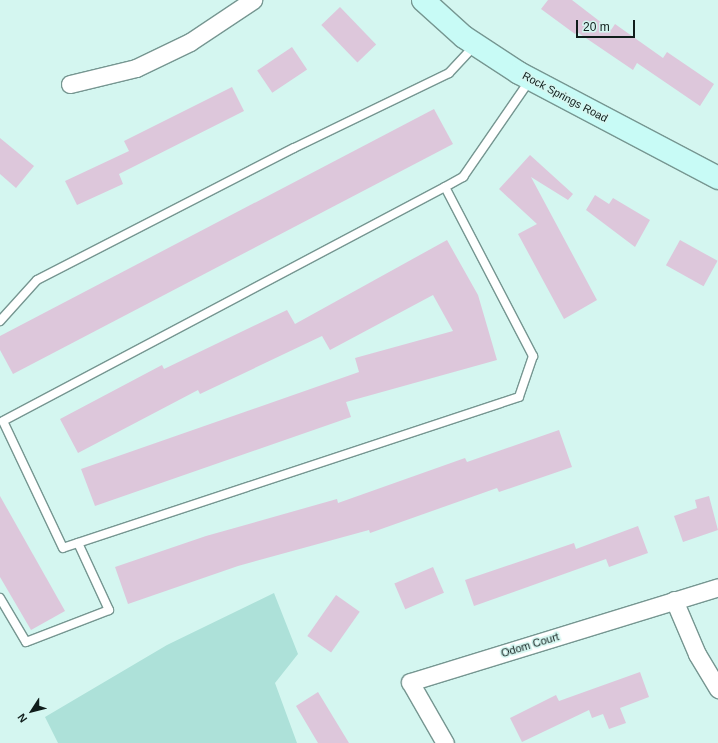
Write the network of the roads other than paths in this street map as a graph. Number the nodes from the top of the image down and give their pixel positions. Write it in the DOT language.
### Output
graph roads {
  1 [pos="253,0"];
  2 [pos="423,0"];
  3 [pos="476,45"];
  4 [pos="531,80"];
  5 [pos="70,84"];
  6 [pos="718,178"];
  7 [pos="445,187"];
  8 [pos="0,321"];
  9 [pos="78,542"];
  10 [pos="718,587"];
  11 [pos="0,598"];
  12 [pos="674,600"];
  13 [pos="718,689"];
  14 [pos="445,743"];
  1 -- 5 [label="street"];
  2 -- 3 [label="street, Rock Springs Road"];
  3 -- 4 [label="street, Rock Springs Road"];
  3 -- 8 [label="lane"];
  4 -- 6 [label="street, Rock Springs Road"];
  4 -- 7 [label="lane"];
  7 -- 9 [label="lane"];
  7 -- 9 [label="lane"];
  9 -- 11 [label="lane"];
  10 -- 12 [label="street, Odom Court"];
  12 -- 13 [label="street"];
  12 -- 14 [label="street, Odom Court"];
}
